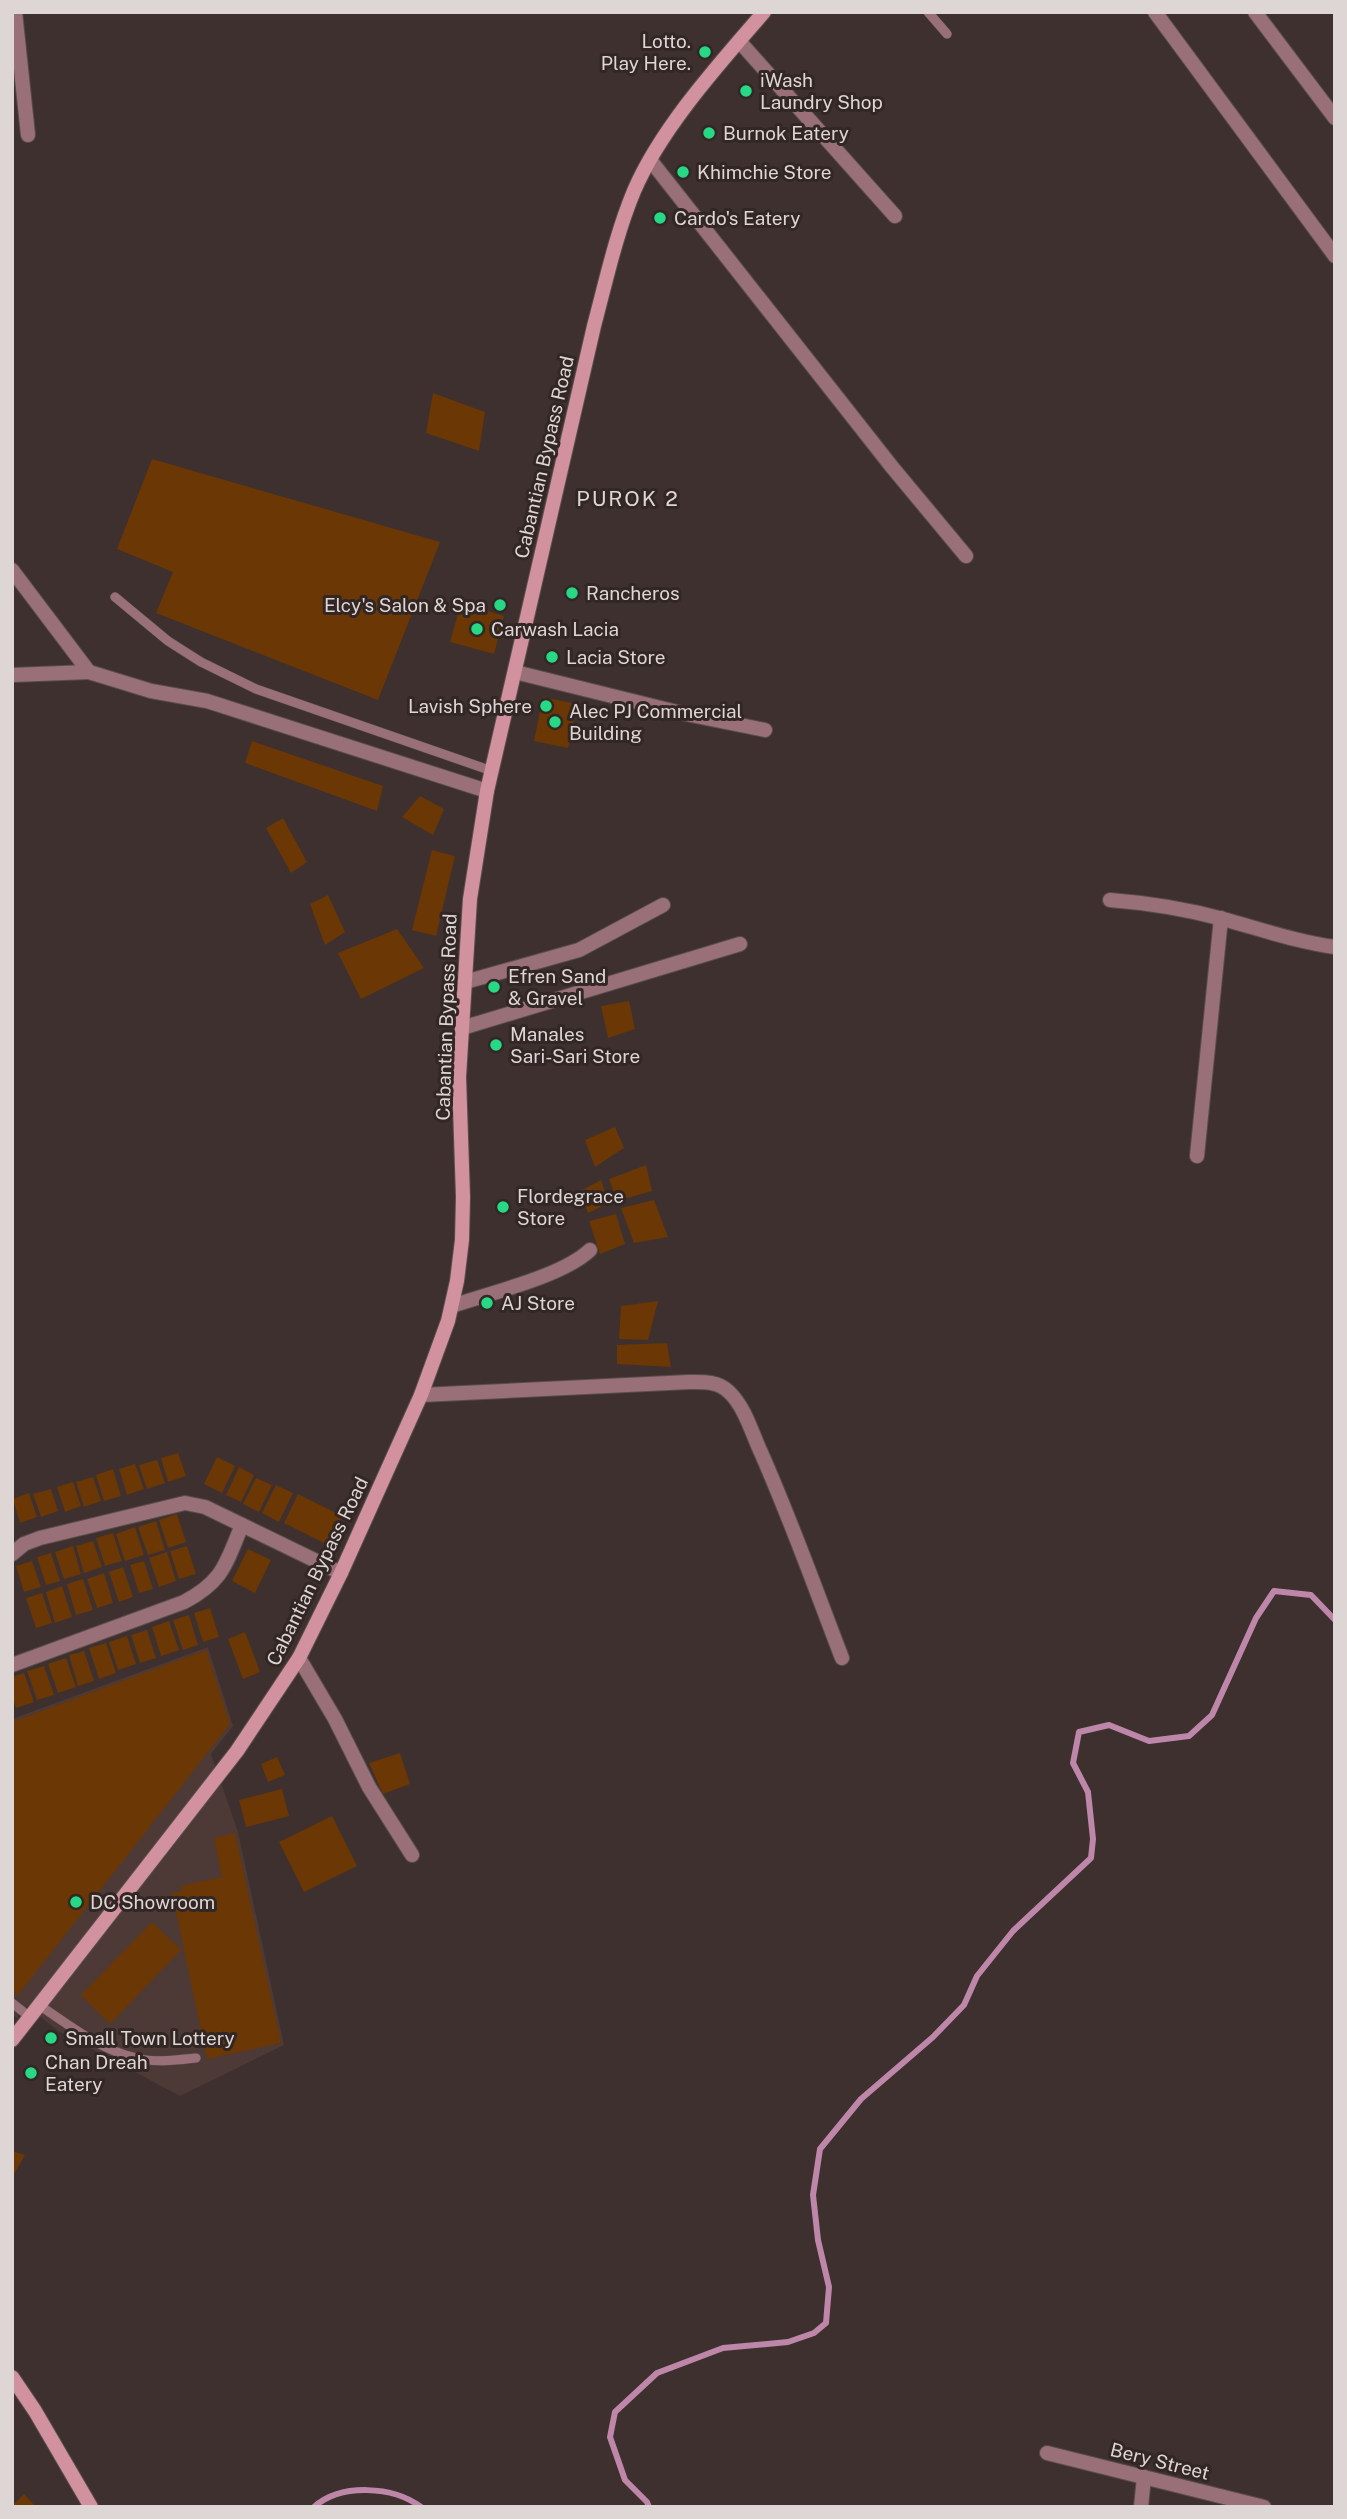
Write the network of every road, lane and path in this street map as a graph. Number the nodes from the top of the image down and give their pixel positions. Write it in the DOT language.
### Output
graph roads {
  1 [pos="15,12"];
  2 [pos="764,12"];
  3 [pos="928,12"];
  4 [pos="1155,12"];
  5 [pos="1255,12"];
  6 [pos="947,34"];
  7 [pos="739,41"];
  8 [pos="1335,118"];
  9 [pos="27,135"];
  10 [pos="651,161"];
  11 [pos="895,216"];
  12 [pos="1335,256"];
  13 [pos="966,556"];
  14 [pos="12,570"];
  15 [pos="115,597"];
  16 [pos="89,672"];
  17 [pos="515,672"];
  18 [pos="12,674"];
  19 [pos="765,730"];
  20 [pos="492,771"];
  21 [pos="487,791"];
  22 [pos="1110,900"];
  23 [pos="663,905"];
  24 [pos="1221,918"];
  25 [pos="740,944"];
  26 [pos="1335,947"];
  27 [pos="465,982"];
  28 [pos="462,1028"];
  29 [pos="1198,1156"];
  30 [pos="590,1250"];
  31 [pos="452,1306"];
  32 [pos="421,1395"];
  33 [pos="242,1525"];
  34 [pos="12,1554"];
  35 [pos="341,1573"];
  36 [pos="299,1658"];
  37 [pos="842,1658"];
  38 [pos="12,1665"];
  39 [pos="412,1855"];
  40 [pos="12,2003"];
  41 [pos="23,2023"];
  42 [pos="197,2057"];
  43 [pos="12,2377"];
  44 [pos="1047,2453"];
  45 [pos="1144,2477"];
  46 [pos="1240,2504"];
  47 [pos="91,2507"];
  48 [pos="1141,2507"];
  49 [pos="1264,2507"];
  1 -- 9 [label="street"];
  2 -- 7 [label="main road, Cabantian Bypass Road"];
  3 -- 6 [label="lane"];
  4 -- 12 [label="street"];
  5 -- 8 [label="street"];
  7 -- 10 [label="main road, Cabantian Bypass Road"];
  7 -- 11 [label="street"];
  10 -- 13 [label="street"];
  10 -- 17 [label="main road, Cabantian Bypass Road"];
  14 -- 16 [label="street"];
  15 -- 20 [label="lane"];
  16 -- 18 [label="street"];
  16 -- 21 [label="street"];
  17 -- 19 [label="street"];
  17 -- 20 [label="main road, Cabantian Bypass Road"];
  20 -- 21 [label="main road, Cabantian Bypass Road"];
  21 -- 27 [label="main road, Cabantian Bypass Road"];
  22 -- 24 [label="street"];
  23 -- 27 [label="street"];
  24 -- 26 [label="street"];
  24 -- 29 [label="street"];
  25 -- 28 [label="street"];
  27 -- 28 [label="main road, Cabantian Bypass Road"];
  28 -- 31 [label="main road, Cabantian Bypass Road"];
  30 -- 31 [label="street"];
  31 -- 32 [label="main road, Cabantian Bypass Road"];
  32 -- 35 [label="main road, Cabantian Bypass Road"];
  32 -- 37 [label="street"];
  33 -- 34 [label="street"];
  33 -- 35 [label="street"];
  33 -- 38 [label="street"];
  35 -- 36 [label="main road, Cabantian Bypass Road"];
  36 -- 39 [label="street"];
  36 -- 41 [label="main road, Cabantian Bypass Road"];
  40 -- 41 [label="lane"];
  41 -- 42 [label="lane"];
  43 -- 47 [label="main road"];
  44 -- 45 [label="street, Bery Street"];
  45 -- 46 [label="street, Bery Street"];
  45 -- 48 [label="street"];
  46 -- 49 [label="street, Bery Street"];
}
